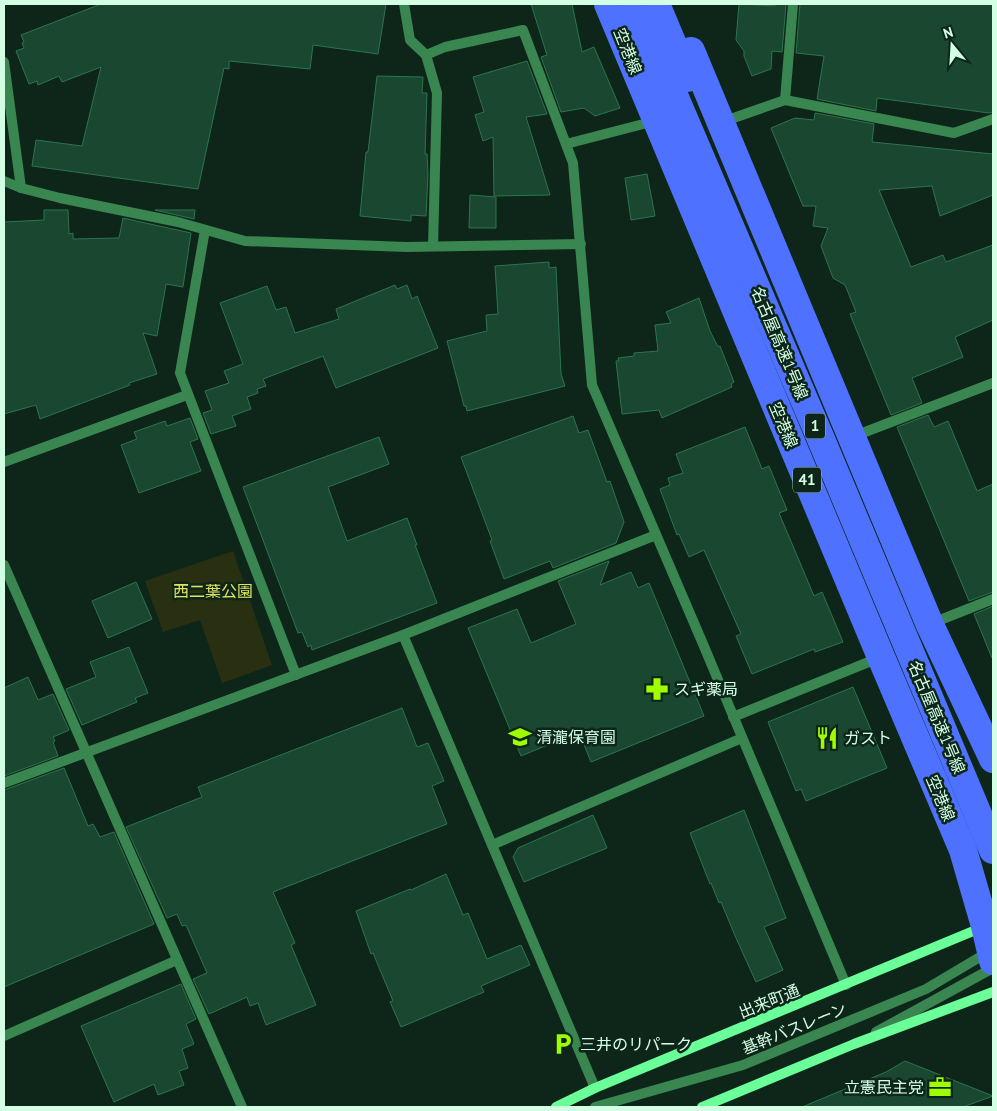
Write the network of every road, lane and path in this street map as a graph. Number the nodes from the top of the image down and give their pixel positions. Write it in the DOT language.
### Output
graph roads {
  1 [pos="404,4"];
  2 [pos="608,4"];
  3 [pos="635,4"];
  4 [pos="656,4"];
  5 [pos="670,4"];
  6 [pos="793,4"];
  7 [pos="426,55"];
  8 [pos="4,62"];
  9 [pos="785,100"];
  10 [pos="993,119"];
  11 [pos="657,120"];
  12 [pos="721,122"];
  13 [pos="566,144"];
  14 [pos="4,181"];
  15 [pos="21,188"];
  16 [pos="204,230"];
  17 [pos="581,244"];
  18 [pos="433,246"];
  19 [pos="993,383"];
  20 [pos="187,395"];
  21 [pos="852,437"];
  22 [pos="4,462"];
  23 [pos="656,535"];
  24 [pos="4,565"];
  25 [pos="993,599"];
  26 [pos="930,625"];
  27 [pos="404,635"];
  28 [pos="881,657"];
  29 [pos="296,675"];
  30 [pos="733,717"];
  31 [pos="742,738"];
  32 [pos="86,753"];
  33 [pos="993,759"];
  34 [pos="4,783"];
  35 [pos="993,804"];
  36 [pos="492,845"];
  37 [pos="993,850"];
  38 [pos="991,946"];
  39 [pos="177,960"];
  40 [pos="846,985"];
  41 [pos="993,992"];
  42 [pos="4,1036"];
  43 [pos="854,1044"];
  44 [pos="595,1088"];
  45 [pos="242,1107"];
  46 [pos="556,1107"];
  47 [pos="595,1107"];
  48 [pos="702,1107"];
  1 -- 7 [label="street"];
  2 -- 11 [label="highway, 空港線 / 41"];
  3 -- 37 [label="highway, 名古屋高速1号線 / 1"];
  4 -- 35 [label="highway, 名古屋高速1号線 / 1"];
  5 -- 12 [label="highway"];
  6 -- 9 [label="street"];
  7 -- 13 [label="street"];
  7 -- 18 [label="street"];
  8 -- 15 [label="street"];
  9 -- 10 [label="street"];
  9 -- 12 [label="street"];
  11 -- 13 [label="street"];
  11 -- 28 [label="highway, 空港線 / 41"];
  12 -- 21 [label="highway"];
  13 -- 17 [label="street"];
  14 -- 15 [label="street"];
  15 -- 16 [label="street"];
  16 -- 18 [label="street"];
  16 -- 20 [label="street"];
  17 -- 18 [label="street"];
  17 -- 23 [label="street"];
  19 -- 21 [label="street"];
  20 -- 22 [label="street"];
  20 -- 29 [label="street"];
  21 -- 26 [label="highway"];
  23 -- 27 [label="street"];
  23 -- 30 [label="street"];
  24 -- 32 [label="street"];
  25 -- 26 [label="street"];
  26 -- 33 [label="highway"];
  27 -- 29 [label="street"];
  27 -- 36 [label="street"];
  28 -- 30 [label="street"];
  28 -- 38 [label="highway, 空港線 / 41"];
  29 -- 32 [label="street"];
  30 -- 31 [label="street"];
  31 -- 36 [label="street"];
  31 -- 40 [label="street"];
  32 -- 34 [label="street"];
  32 -- 39 [label="street"];
  36 -- 44 [label="street"];
  38 -- 40 [label="main road, 出来町通"];
  38 -- 43 [label="street"];
  38 -- 47 [label="street, 基幹バスレーン"];
  39 -- 42 [label="street"];
  39 -- 45 [label="street"];
  40 -- 44 [label="main road, 出来町通"];
  41 -- 43 [label="main road"];
  43 -- 48 [label="main road"];
  44 -- 46 [label="main road, 出来町通"];
}
